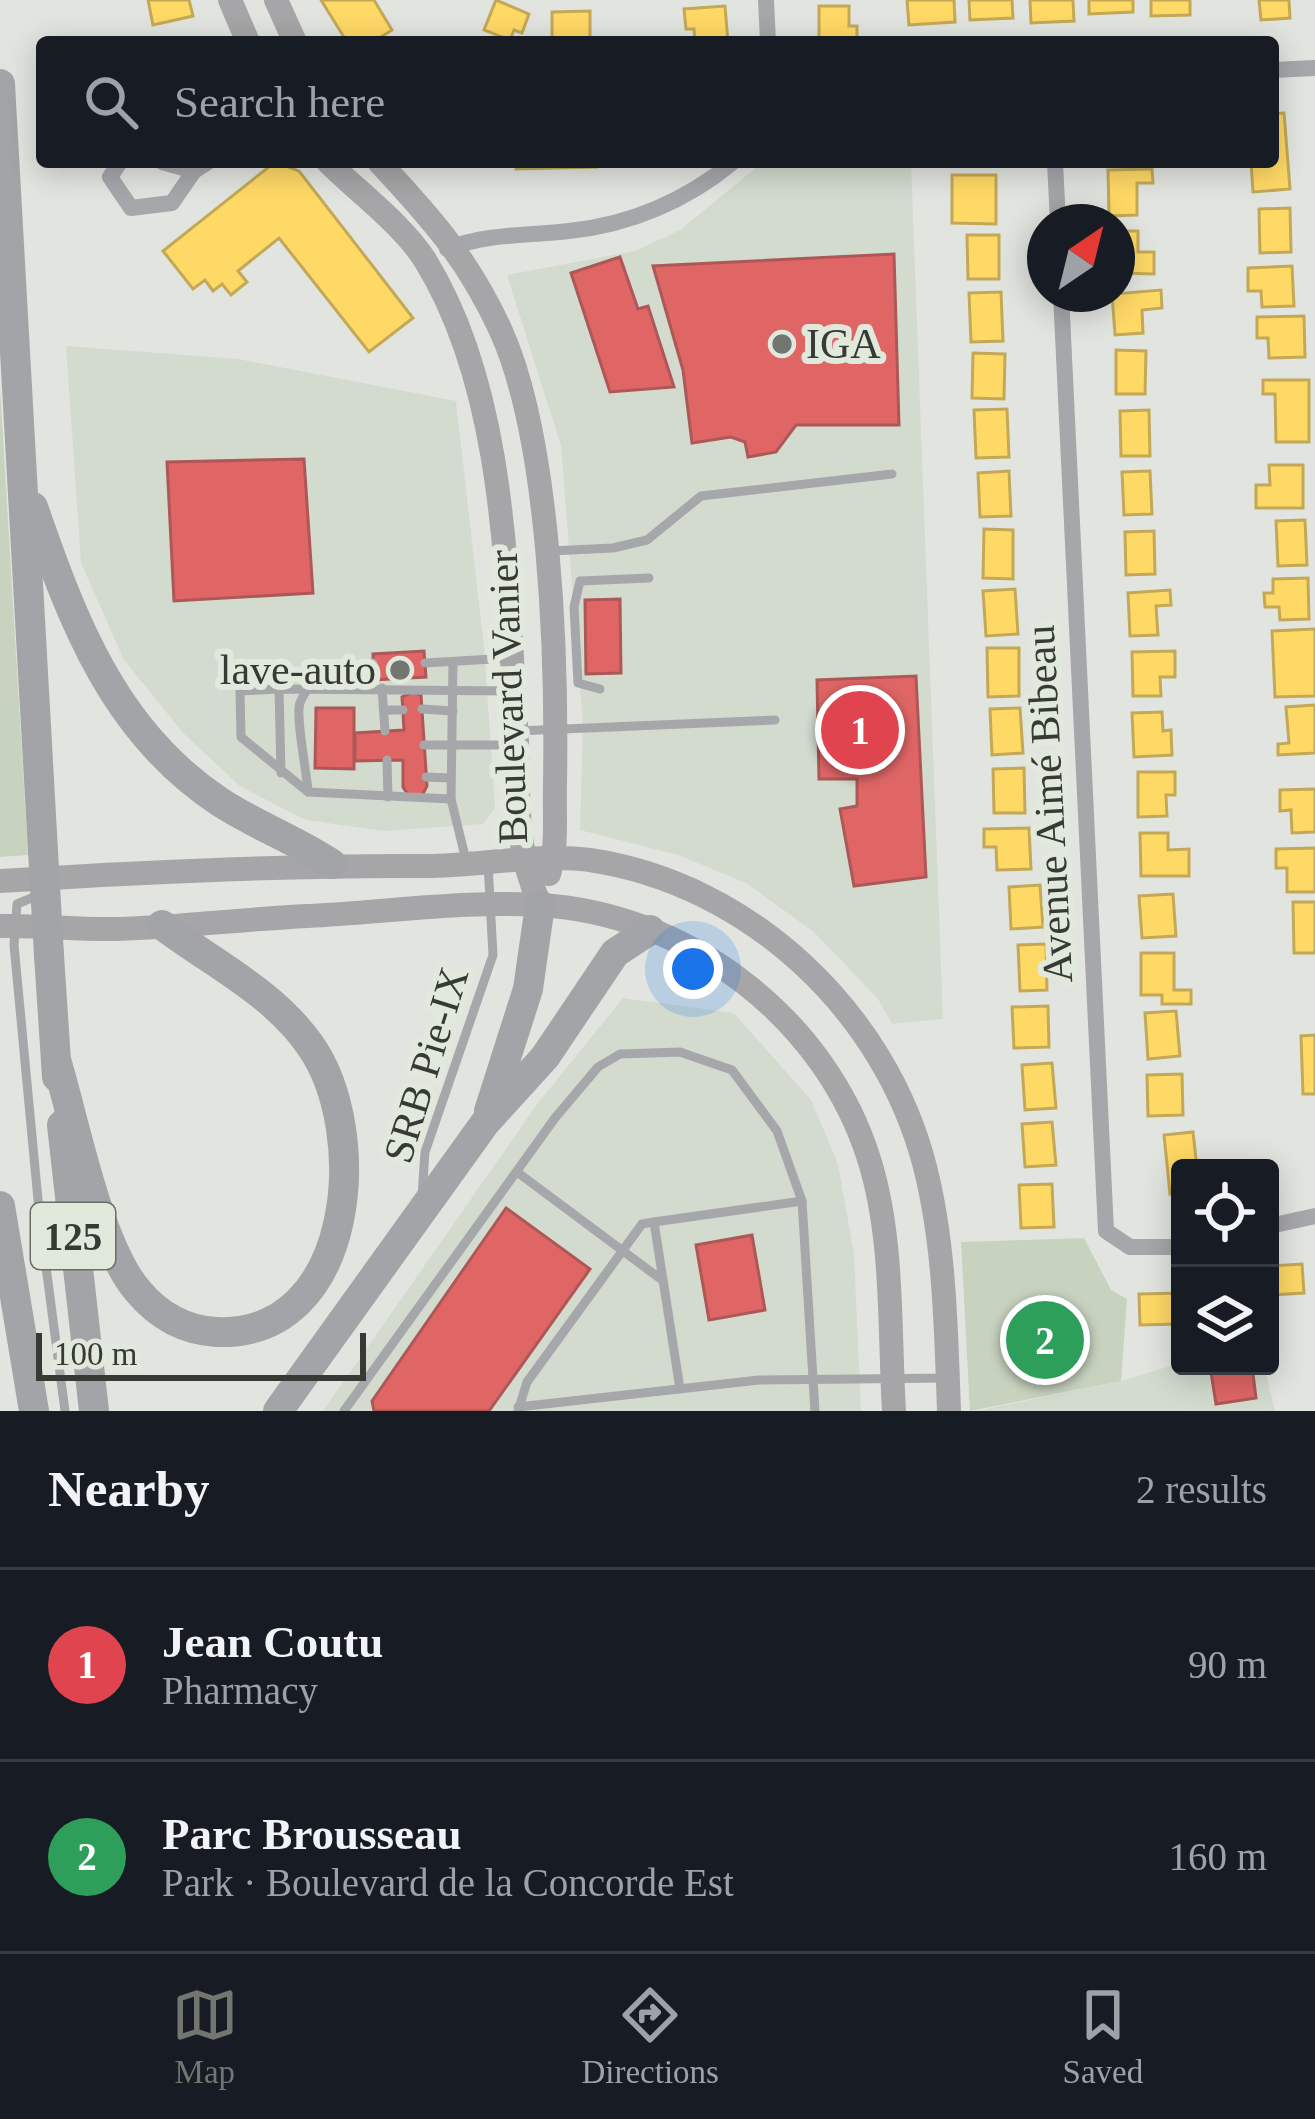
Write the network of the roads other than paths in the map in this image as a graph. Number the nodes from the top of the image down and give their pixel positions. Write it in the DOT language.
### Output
graph roads {
  1 [pos="230,0"];
  2 [pos="276,0"];
  3 [pos="766,0"];
  4 [pos="245,36"];
  5 [pos="293,36"];
  6 [pos="768,36"];
  7 [pos="1315,68"];
  8 [pos="1279,70"];
  9 [pos="0,84"];
  10 [pos="116,168"];
  11 [pos="199,168"];
  12 [pos="334,168"];
  13 [pos="385,168"];
  14 [pos="725,168"];
  15 [pos="1055,168"];
  16 [pos="1057,204"];
  17 [pos="457,245"];
  18 [pos="424,259"];
  19 [pos="1062,312"];
  20 [pos="21,473"];
  21 [pos="892,474"];
  22 [pos="545,551"];
  23 [pos="649,578"];
  24 [pos="511,658"];
  25 [pos="453,662"];
  26 [pos="425,663"];
  27 [pos="373,664"];
  28 [pos="382,688"];
  29 [pos="279,689"];
  30 [pos="310,689"];
  31 [pos="601,689"];
  32 [pos="454,691"];
  33 [pos="513,691"];
  34 [pos="384,710"];
  35 [pos="403,710"];
  36 [pos="422,710"];
  37 [pos="453,711"];
  38 [pos="776,720"];
  39 [pos="556,730"];
  40 [pos="385,731"];
  41 [pos="517,738"];
  42 [pos="424,745"];
  43 [pos="452,745"];
  44 [pos="387,760"];
  45 [pos="280,772"];
  46 [pos="387,774"];
  47 [pos="403,775"];
  48 [pos="426,777"];
  49 [pos="451,778"];
  50 [pos="308,792"];
  51 [pos="388,797"];
  52 [pos="451,800"];
  53 [pos="554,860"];
  54 [pos="521,862"];
  55 [pos="332,864"];
  56 [pos="478,865"];
  57 [pos="65,877"];
  58 [pos="0,881"];
  59 [pos="491,905"];
  60 [pos="540,905"];
  61 [pos="162,925"];
  62 [pos="7,926"];
  63 [pos="650,930"];
  64 [pos="56,1060"];
  65 [pos="485,1123"];
  66 [pos="517,1172"];
  67 [pos="802,1201"];
  68 [pos="0,1210"];
  69 [pos="421,1213"];
  70 [pos="1315,1216"];
  71 [pos="653,1222"];
  72 [pos="1279,1224"];
  73 [pos="1171,1247"];
  74 [pos="623,1250"];
  75 [pos="663,1280"];
  76 [pos="948,1378"];
  77 [pos="892,1381"];
  78 [pos="815,1382"];
  79 [pos="680,1389"];
  80 [pos="518,1409"];
  81 [pos="34,1411"];
  82 [pos="64,1411"];
  83 [pos="94,1411"];
  84 [pos="278,1411"];
  85 [pos="344,1411"];
  86 [pos="815,1411"];
  87 [pos="894,1411"];
  88 [pos="949,1411"];
  1 -- 4 [label="street"];
  2 -- 5 [label="street"];
  3 -- 6 [label="street"];
  7 -- 8 [label="street"];
  9 -- 20 [label="highway, 125"];
  10 -- 11 [label="street"];
  12 -- 18 [label="street, Boulevard Vanier"];
  13 -- 17 [label="street, Boulevard Vanier"];
  14 -- 17 [label="street"];
  15 -- 16 [label="street"];
  17 -- 18 [label="street"];
  17 -- 22 [label="street, Boulevard Vanier"];
  18 -- 24 [label="street, Boulevard Vanier"];
  19 -- 73 [label="street, Avenue Aimé Bibeau"];
  20 -- 55 [label="highway"];
  20 -- 64 [label="highway, 125, bridge"];
  21 -- 22 [label="lane"];
  22 -- 39 [label="street, Boulevard Vanier"];
  23 -- 31 [label="lane"];
  24 -- 25 [label="lane"];
  24 -- 33 [label="street, Boulevard Vanier"];
  25 -- 26 [label="lane"];
  25 -- 32 [label="lane, SRB Pie-IX"];
  27 -- 30 [label="lane"];
  28 -- 30 [label="lane"];
  28 -- 32 [label="lane"];
  28 -- 34 [label="lane"];
  29 -- 30 [label="lane"];
  29 -- 45 [label="lane"];
  29 -- 45 [label="lane"];
  30 -- 50 [label="lane"];
  32 -- 33 [label="lane"];
  32 -- 37 [label="lane, SRB Pie-IX"];
  33 -- 41 [label="street, Boulevard Vanier"];
  34 -- 35 [label="lane"];
  34 -- 40 [label="lane"];
  36 -- 37 [label="lane"];
  37 -- 43 [label="lane, SRB Pie-IX"];
  38 -- 39 [label="lane"];
  39 -- 41 [label="lane"];
  39 -- 53 [label="street, Boulevard Vanier"];
  41 -- 43 [label="lane"];
  41 -- 54 [label="street, Boulevard Vanier"];
  42 -- 43 [label="lane"];
  43 -- 49 [label="lane, SRB Pie-IX"];
  44 -- 46 [label="lane"];
  45 -- 50 [label="lane"];
  46 -- 47 [label="lane"];
  46 -- 51 [label="lane"];
  48 -- 49 [label="lane"];
  49 -- 52 [label="lane, SRB Pie-IX"];
  50 -- 51 [label="lane"];
  51 -- 52 [label="lane"];
  52 -- 56 [label="lane, SRB Pie-IX"];
  53 -- 54 [label="street"];
  53 -- 60 [label="street, Boulevard Vanier"];
  53 -- 76 [label="street"];
  54 -- 56 [label="street"];
  54 -- 60 [label="street, Boulevard Vanier"];
  55 -- 56 [label="street"];
  55 -- 57 [label="street"];
  56 -- 59 [label="lane, SRB Pie-IX"];
  57 -- 58 [label="street"];
  57 -- 62 [label="lane"];
  59 -- 60 [label="street"];
  59 -- 61 [label="street"];
  59 -- 69 [label="lane, SRB Pie-IX"];
  60 -- 63 [label="street"];
  60 -- 65 [label="highway"];
  61 -- 62 [label="street"];
  61 -- 64 [label="highway"];
  62 -- 82 [label="lane"];
  63 -- 65 [label="highway"];
  63 -- 77 [label="street"];
  64 -- 83 [label="highway, 125"];
  65 -- 69 [label="highway"];
  66 -- 67 [label="lane"];
  66 -- 74 [label="lane"];
  66 -- 85 [label="lane"];
  67 -- 71 [label="lane"];
  67 -- 78 [label="lane"];
  68 -- 81 [label="highway, 125"];
  69 -- 84 [label="highway"];
  70 -- 72 [label="street"];
  71 -- 74 [label="lane"];
  71 -- 75 [label="lane"];
  74 -- 75 [label="lane"];
  74 -- 80 [label="lane"];
  75 -- 79 [label="lane"];
  76 -- 77 [label="lane"];
  76 -- 88 [label="street"];
  77 -- 78 [label="lane"];
  77 -- 87 [label="street"];
  78 -- 79 [label="lane"];
  78 -- 86 [label="lane"];
  79 -- 80 [label="lane"];
}
